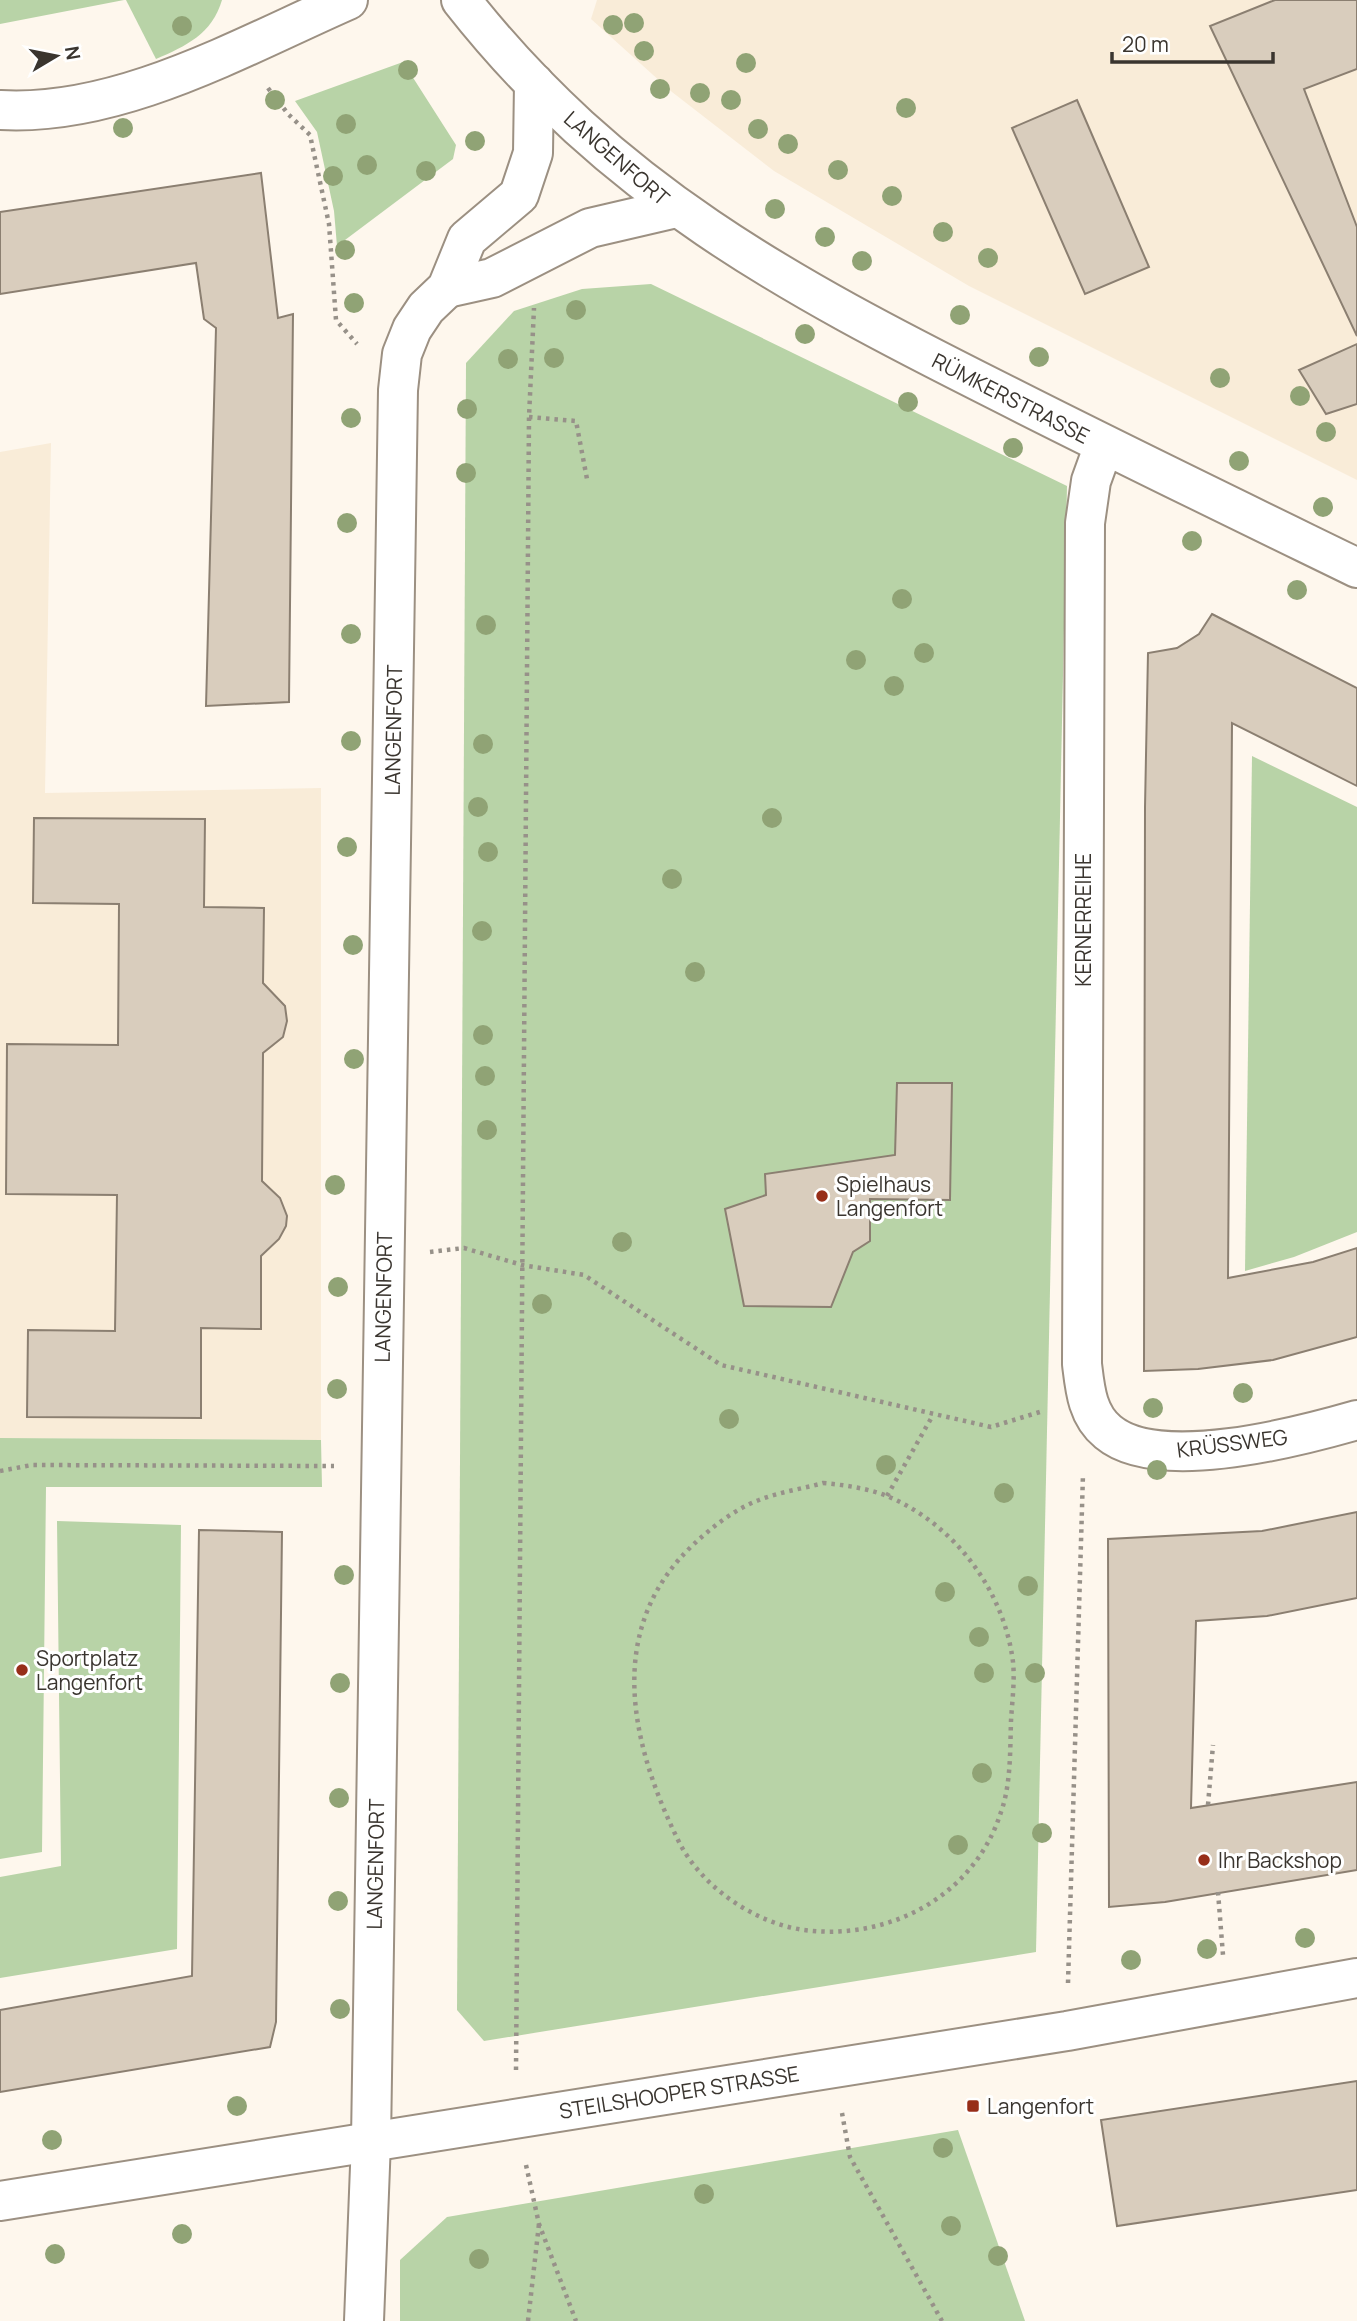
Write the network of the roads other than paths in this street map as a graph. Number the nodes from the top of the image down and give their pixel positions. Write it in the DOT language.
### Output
graph roads {
  1 [pos="348,0"];
  2 [pos="461,0"];
  3 [pos="534,83"];
  4 [pos="0,110"];
  5 [pos="676,208"];
  6 [pos="447,288"];
  7 [pos="1104,445"];
  8 [pos="1357,568"];
  9 [pos="1086,1398"];
  10 [pos="1357,1420"];
  11 [pos="1357,1978"];
  12 [pos="371,2141"];
  13 [pos="0,2201"];
  14 [pos="364,2321"];
  1 -- 4 [label="street"];
  2 -- 3 [label="street, LANGENFORT"];
  3 -- 5 [label="street, LANGENFORT"];
  3 -- 6 [label="street, LANGENFORT"];
  5 -- 6 [label="street, LANGENFORT"];
  5 -- 7 [label="street, RÜMKERSTRASSE"];
  6 -- 12 [label="street, LANGENFORT"];
  7 -- 8 [label="street, RÜMKERSTRASSE"];
  7 -- 9 [label="street, KERNERREIHE"];
  9 -- 10 [label="street, KRÜSSWEG"];
  11 -- 12 [label="street, STEILSHOOPER STRASSE"];
  12 -- 13 [label="street, STEILSHOOPER STRASSE"];
  12 -- 14 [label="street, LANGENFORT"];
}
